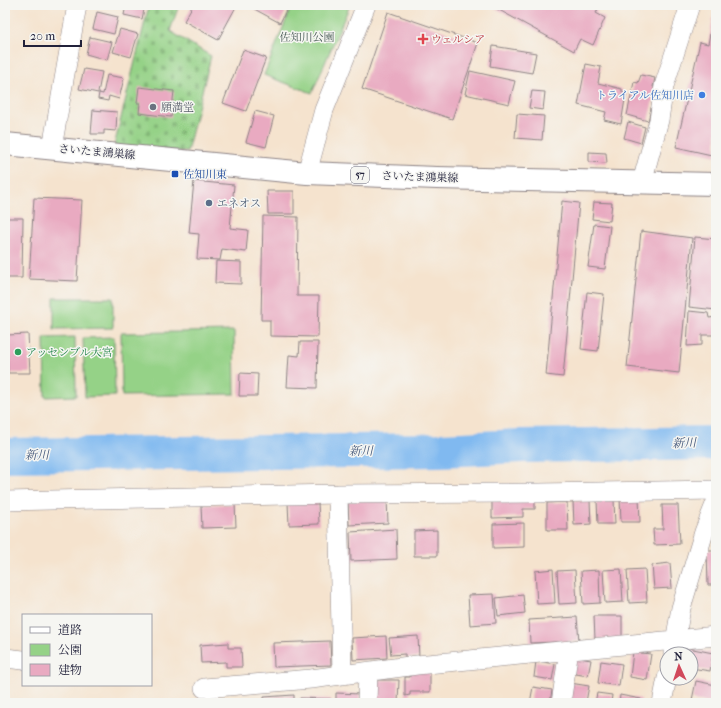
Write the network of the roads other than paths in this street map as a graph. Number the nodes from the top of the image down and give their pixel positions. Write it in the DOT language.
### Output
graph roads {
  1 [pos="77,5"];
  2 [pos="366,5"];
  3 [pos="690,5"];
  4 [pos="5,144"];
  5 [pos="52,148"];
  6 [pos="307,172"];
  7 [pos="642,182"];
  8 [pos="716,184"];
  9 [pos="716,490"];
  10 [pos="338,494"];
  11 [pos="5,501"];
  12 [pos="716,502"];
  13 [pos="716,636"];
  14 [pos="674,646"];
  15 [pos="678,646"];
  16 [pos="659,647"];
  17 [pos="569,650"];
  18 [pos="5,658"];
  19 [pos="22,660"];
  20 [pos="368,672"];
  21 [pos="342,675"];
  22 [pos="665,686"];
  23 [pos="204,688"];
  24 [pos="367,703"];
  25 [pos="560,703"];
  26 [pos="662,703"];
  1 -- 5 [label="street"];
  2 -- 6 [label="street"];
  3 -- 7 [label="street"];
  4 -- 5 [label="main road, さいたま鴻巣線 / 57"];
  5 -- 6 [label="main road, さいたま鴻巣線 / 57"];
  6 -- 7 [label="main road, さいたま鴻巣線 / 57"];
  7 -- 8 [label="main road, さいたま鴻巣線 / 57"];
  9 -- 10 [label="street"];
  10 -- 11 [label="street"];
  10 -- 21 [label="street"];
  12 -- 14 [label="street"];
  13 -- 15 [label="street"];
  16 -- 17 [label="street"];
  17 -- 20 [label="street"];
  17 -- 25 [label="street"];
  18 -- 19 [label="street"];
  20 -- 21 [label="street"];
  20 -- 24 [label="street"];
  21 -- 23 [label="street"];
  22 -- 26 [label="street"];
}
